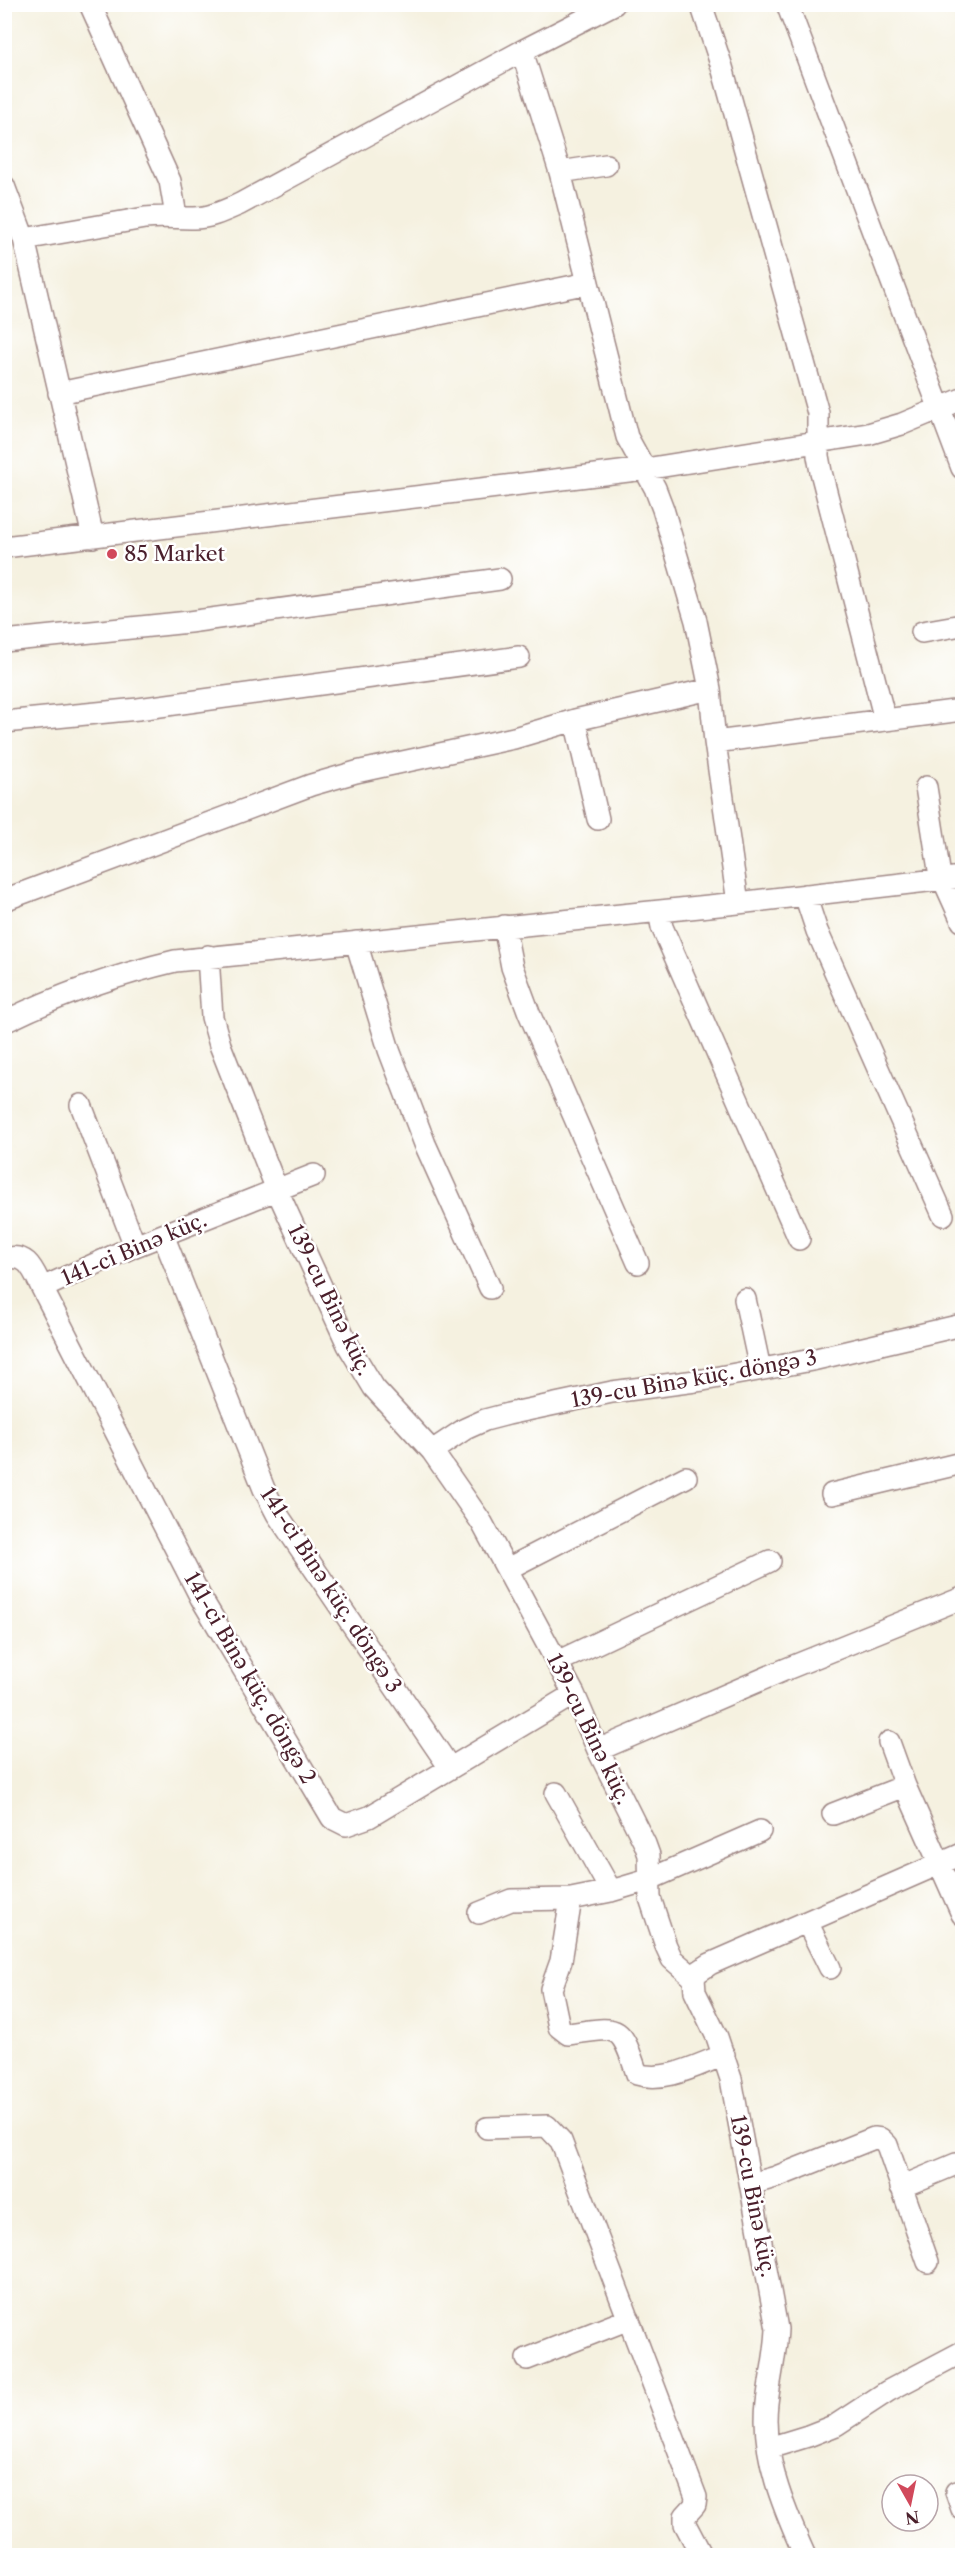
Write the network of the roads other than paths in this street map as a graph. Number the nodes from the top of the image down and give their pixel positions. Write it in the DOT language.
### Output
graph roads {
  1 [pos="90,4"];
  2 [pos="614,4"];
  3 [pos="701,4"];
  4 [pos="787,4"];
  5 [pos="522,51"];
  6 [pos="606,165"];
  7 [pos="560,172"];
  8 [pos="4,186"];
  9 [pos="176,216"];
  10 [pos="24,239"];
  11 [pos="588,283"];
  12 [pos="59,393"];
  13 [pos="963,399"];
  14 [pos="940,409"];
  15 [pos="818,442"];
  16 [pos="963,468"];
  17 [pos="645,469"];
  18 [pos="93,537"];
  19 [pos="4,547"];
  20 [pos="500,579"];
  21 [pos="963,625"];
  22 [pos="922,632"];
  23 [pos="4,641"];
  24 [pos="519,657"];
  25 [pos="710,689"];
  26 [pos="963,710"];
  27 [pos="575,720"];
  28 [pos="885,720"];
  29 [pos="4,722"];
  30 [pos="715,742"];
  31 [pos="926,787"];
  32 [pos="598,819"];
  33 [pos="953,878"];
  34 [pos="805,895"];
  35 [pos="4,900"];
  36 [pos="738,903"];
  37 [pos="659,911"];
  38 [pos="963,921"];
  39 [pos="504,926"];
  40 [pos="356,942"];
  41 [pos="208,956"];
  42 [pos="4,1022"];
  43 [pos="81,1106"];
  44 [pos="314,1175"];
  45 [pos="277,1190"];
  46 [pos="943,1215"];
  47 [pos="164,1235"];
  48 [pos="799,1239"];
  49 [pos="135,1246"];
  50 [pos="4,1259"];
  51 [pos="638,1263"];
  52 [pos="42,1288"];
  53 [pos="490,1288"];
  54 [pos="745,1299"];
  55 [pos="963,1325"];
  56 [pos="760,1369"];
  57 [pos="432,1451"];
  58 [pos="963,1463"];
  59 [pos="686,1477"];
  60 [pos="832,1494"];
  61 [pos="770,1561"];
  62 [pos="507,1569"];
  63 [pos="963,1598"];
  64 [pos="557,1662"];
  65 [pos="574,1694"];
  66 [pos="889,1742"];
  67 [pos="598,1750"];
  68 [pos="450,1768"];
  69 [pos="905,1786"];
  70 [pos="556,1793"];
  71 [pos="833,1814"];
  72 [pos="760,1831"];
  73 [pos="963,1854"];
  74 [pos="940,1864"];
  75 [pos="648,1880"];
  76 [pos="611,1891"];
  77 [pos="571,1899"];
  78 [pos="479,1913"];
  79 [pos="963,1914"];
  80 [pos="807,1922"];
  81 [pos="830,1968"];
  82 [pos="694,1978"];
  83 [pos="724,2055"];
  84 [pos="487,2128"];
  85 [pos="956,2164"];
  86 [pos="751,2184"];
  87 [pos="901,2187"];
  88 [pos="928,2262"];
  89 [pos="629,2319"];
  90 [pos="963,2352"];
  91 [pos="527,2359"];
  92 [pos="769,2448"];
  93 [pos="702,2556"];
  94 [pos="805,2556"];
  1 -- 9 [label="street"];
  2 -- 5 [label="street"];
  3 -- 15 [label="street"];
  4 -- 14 [label="street"];
  5 -- 7 [label="street"];
  5 -- 9 [label="street"];
  6 -- 7 [label="street"];
  7 -- 11 [label="street"];
  8 -- 10 [label="street"];
  9 -- 10 [label="street"];
  10 -- 12 [label="street"];
  11 -- 12 [label="street"];
  11 -- 17 [label="street"];
  12 -- 18 [label="street"];
  13 -- 14 [label="street"];
  14 -- 15 [label="street"];
  14 -- 16 [label="street"];
  15 -- 17 [label="street"];
  15 -- 28 [label="street"];
  17 -- 18 [label="street"];
  17 -- 25 [label="street"];
  18 -- 19 [label="street"];
  20 -- 23 [label="street"];
  21 -- 22 [label="street"];
  24 -- 29 [label="street"];
  25 -- 27 [label="street"];
  25 -- 30 [label="street"];
  26 -- 28 [label="street"];
  27 -- 32 [label="street"];
  27 -- 35 [label="street"];
  28 -- 30 [label="street"];
  30 -- 36 [label="street"];
  31 -- 33 [label="street"];
  33 -- 34 [label="street"];
  33 -- 38 [label="street"];
  34 -- 36 [label="street"];
  34 -- 46 [label="street"];
  36 -- 37 [label="street"];
  37 -- 39 [label="street"];
  37 -- 48 [label="street"];
  39 -- 40 [label="street"];
  39 -- 51 [label="street"];
  40 -- 41 [label="street"];
  40 -- 53 [label="street"];
  41 -- 42 [label="street"];
  41 -- 45 [label="street, 139-cu Binə küç."];
  43 -- 49 [label="street"];
  44 -- 45 [label="street, 141-ci Binə küç."];
  45 -- 47 [label="street, 141-ci Binə küç."];
  45 -- 57 [label="street, 139-cu Binə küç."];
  47 -- 49 [label="street, 141-ci Binə küç."];
  47 -- 68 [label="street, 141-ci Binə küç. döngə 3"];
  49 -- 52 [label="street, 141-ci Binə küç."];
  50 -- 52 [label="street, 141-ci Binə küç."];
  52 -- 68 [label="street, 141-ci Binə küç. döngə 2"];
  54 -- 56 [label="street"];
  55 -- 56 [label="street, 139-cu Binə küç. döngə 3"];
  56 -- 57 [label="street, 139-cu Binə küç. döngə 3"];
  57 -- 62 [label="street, 139-cu Binə küç."];
  58 -- 60 [label="street"];
  59 -- 62 [label="street"];
  61 -- 64 [label="street"];
  62 -- 64 [label="street, 139-cu Binə küç."];
  63 -- 67 [label="street"];
  64 -- 65 [label="street, 139-cu Binə küç."];
  65 -- 67 [label="street, 139-cu Binə küç."];
  65 -- 68 [label="street, 141-ci Binə küç. döngə 2"];
  66 -- 69 [label="street"];
  67 -- 75 [label="street, 139-cu Binə küç."];
  69 -- 71 [label="street"];
  69 -- 74 [label="street"];
  70 -- 76 [label="street"];
  72 -- 75 [label="street"];
  73 -- 74 [label="street"];
  74 -- 79 [label="street"];
  74 -- 80 [label="street"];
  75 -- 76 [label="street"];
  75 -- 82 [label="street, 139-cu Binə küç."];
  76 -- 77 [label="street"];
  77 -- 78 [label="street"];
  77 -- 83 [label="street"];
  80 -- 81 [label="street"];
  80 -- 82 [label="street"];
  82 -- 83 [label="street, 139-cu Binə küç."];
  83 -- 86 [label="street, 139-cu Binə küç."];
  84 -- 89 [label="street"];
  85 -- 87 [label="street"];
  86 -- 87 [label="street"];
  86 -- 92 [label="street, 139-cu Binə küç."];
  87 -- 88 [label="street"];
  89 -- 91 [label="street"];
  89 -- 93 [label="street"];
  90 -- 92 [label="street"];
  92 -- 94 [label="street, 139-cu Binə küç."];
}
